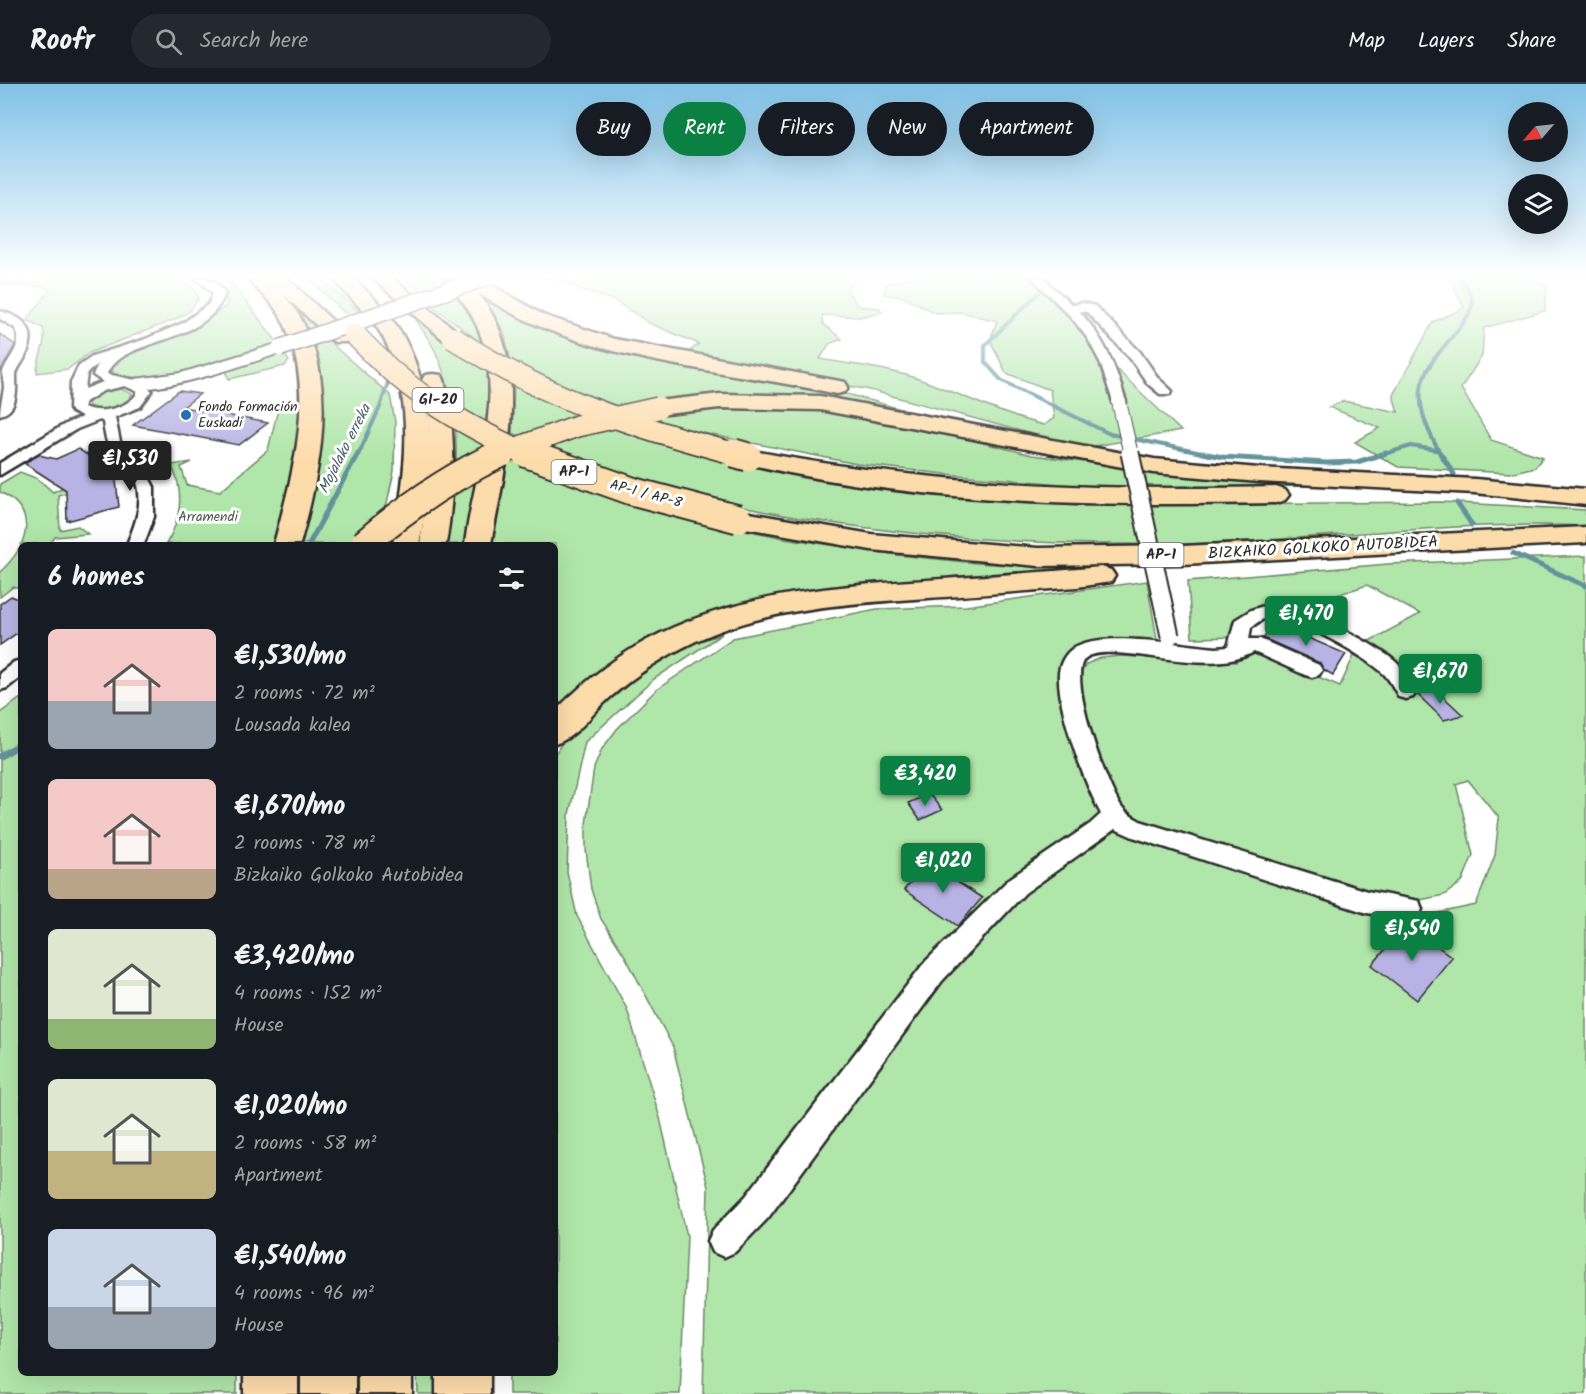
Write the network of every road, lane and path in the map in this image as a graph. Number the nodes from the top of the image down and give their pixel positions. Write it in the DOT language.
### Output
graph roads {
  1 [pos="26,338"];
  2 [pos="155,338"];
  3 [pos="299,338"];
  4 [pos="309,338"];
  5 [pos="350,338"];
  6 [pos="392,338"];
  7 [pos="415,338"];
  8 [pos="453,338"];
  9 [pos="490,338"];
  10 [pos="588,338"];
  11 [pos="1092,338"];
  12 [pos="1120,338"];
  13 [pos="128,348"];
  14 [pos="5,374"];
  15 [pos="133,388"];
  16 [pos="1165,391"];
  17 [pos="77,402"];
  18 [pos="0,411"];
  19 [pos="102,415"];
  20 [pos="112,441"];
  21 [pos="45,442"];
  22 [pos="1049,448"];
  23 [pos="0,470"];
  24 [pos="1585,497"];
  25 [pos="738,519"];
  26 [pos="1586,536"];
  27 [pos="137,542"];
  28 [pos="287,542"];
  29 [pos="366,542"];
  30 [pos="406,542"];
  31 [pos="433,542"];
  32 [pos="478,542"];
  33 [pos="1296,549"];
  34 [pos="1171,644"];
  35 [pos="1238,653"];
  36 [pos="18,669"];
  37 [pos="1312,670"];
  38 [pos="0,683"];
  39 [pos="1406,692"];
  40 [pos="558,729"];
  41 [pos="1115,815"];
  42 [pos="1410,909"];
  43 [pos="724,1241"];
  44 [pos="271,1376"];
  45 [pos="328,1376"];
  46 [pos="385,1376"];
  47 [pos="463,1376"];
  48 [pos="271,1394"];
  49 [pos="328,1394"];
  50 [pos="385,1394"];
  51 [pos="463,1394"];
  1 -- 14 [label="street"];
  2 -- 13 [label="street"];
  3 -- 28 [label="highway"];
  4 -- 15 [label="street, bridge"];
  5 -- 25 [label="highway, AP-1 / AP-8 / AP-1, bridge"];
  6 -- 30 [label="highway, GI-20"];
  7 -- 31 [label="highway, GI-20"];
  8 -- 24 [label="highway, bridge"];
  9 -- 32 [label="highway"];
  10 -- 22 [label="highway"];
  11 -- 34 [label="street, bridge"];
  12 -- 16 [label="street"];
  13 -- 15 [label="street"];
  13 -- 17 [label="street"];
  14 -- 18 [label="street"];
  15 -- 17 [label="street"];
  15 -- 19 [label="street"];
  17 -- 19 [label="street"];
  19 -- 20 [label="street"];
  19 -- 21 [label="street"];
  20 -- 21 [label="street"];
  20 -- 27 [label="street"];
  21 -- 23 [label="street"];
  22 -- 24 [label="highway"];
  22 -- 29 [label="highway, bridge"];
  25 -- 33 [label="highway, BIZKAIKO GOLKOKO AUTOBIDEA / AP-1"];
  26 -- 33 [label="highway, BIZKAIKO GOLKOKO AUTOBIDEA / AP-1"];
  33 -- 40 [label="highway"];
  34 -- 35 [label="street"];
  34 -- 41 [label="street"];
  35 -- 37 [label="street"];
  35 -- 39 [label="street"];
  36 -- 38 [label="street"];
  41 -- 42 [label="street"];
  41 -- 43 [label="street"];
  44 -- 48 [label="highway"];
  45 -- 49 [label="highway"];
  46 -- 50 [label="highway"];
  47 -- 51 [label="highway"];
}
